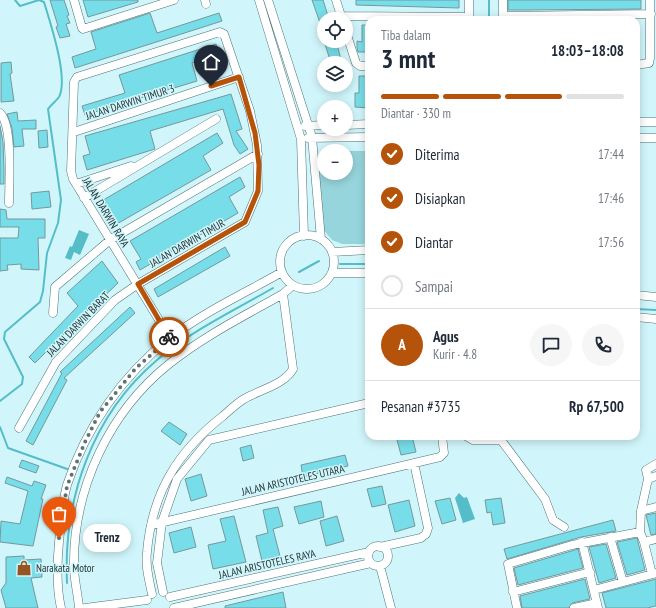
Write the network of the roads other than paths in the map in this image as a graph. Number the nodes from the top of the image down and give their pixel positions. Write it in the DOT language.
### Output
graph roads {
  1 [pos="74,0"];
  2 [pos="174,0"];
  3 [pos="259,0"];
  4 [pos="268,0"];
  5 [pos="336,0"];
  6 [pos="469,0"];
  7 [pos="503,0"];
  8 [pos="650,0"];
  9 [pos="340,12"];
  10 [pos="651,14"];
  11 [pos="469,16"];
  12 [pos="503,16"];
  13 [pos="577,16"];
  14 [pos="353,17"];
  15 [pos="365,17"];
  16 [pos="352,48"];
  17 [pos="640,64"];
  18 [pos="365,66"];
  19 [pos="239,77"];
  20 [pos="74,82"];
  21 [pos="0,113"];
  22 [pos="216,119"];
  23 [pos="640,122"];
  24 [pos="656,122"];
  25 [pos="353,124"];
  26 [pos="365,124"];
  27 [pos="309,125"];
  28 [pos="317,125"];
  29 [pos="298,127"];
  30 [pos="74,132"];
  31 [pos="312,137"];
  32 [pos="365,137"];
  33 [pos="640,138"];
  34 [pos="656,138"];
  35 [pos="301,139"];
  36 [pos="258,154"];
  37 [pos="144,162"];
  38 [pos="76,184"];
  39 [pos="84,198"];
  40 [pos="9,203"];
  41 [pos="304,236"];
  42 [pos="320,239"];
  43 [pos="110,240"];
  44 [pos="365,250"];
  45 [pos="332,252"];
  46 [pos="282,272"];
  47 [pos="332,273"];
  48 [pos="365,273"];
  49 [pos="138,284"];
  50 [pos="293,285"];
  51 [pos="283,294"];
  52 [pos="640,295"];
  53 [pos="656,297"];
  54 [pos="53,313"];
  55 [pos="640,317"];
  56 [pos="656,319"];
  57 [pos="170,338"];
  58 [pos="365,404"];
  59 [pos="19,428"];
  60 [pos="204,431"];
  61 [pos="209,440"];
  62 [pos="442,440"];
  63 [pos="474,440"];
  64 [pos="501,440"];
  65 [pos="501,440"];
  66 [pos="414,464"];
  67 [pos="656,464"];
  68 [pos="652,478"];
  69 [pos="656,507"];
  70 [pos="641,511"];
  71 [pos="162,522"];
  72 [pos="152,525"];
  73 [pos="564,527"];
  74 [pos="640,532"];
  75 [pos="610,537"];
  76 [pos="656,539"];
  77 [pos="582,542"];
  78 [pos="644,542"];
  79 [pos="380,547"];
  80 [pos="369,552"];
  81 [pos="371,563"];
  82 [pos="380,566"];
  83 [pos="590,572"];
  84 [pos="654,573"];
  85 [pos="266,575"];
  86 [pos="623,582"];
  87 [pos="268,587"];
  88 [pos="594,590"];
  89 [pos="513,592"];
  90 [pos="166,595"];
  91 [pos="149,601"];
  92 [pos="598,605"];
  93 [pos="61,608"];
  94 [pos="79,608"];
  95 [pos="85,608"];
  96 [pos="171,608"];
  97 [pos="174,608"];
  98 [pos="391,608"];
  99 [pos="517,608"];
  100 [pos="574,608"];
  1 -- 2 [label="street"];
  3 -- 29 [label="street"];
  4 -- 27 [label="street"];
  5 -- 9 [label="street"];
  6 -- 11 [label="street"];
  7 -- 12 [label="street"];
  8 -- 10 [label="street"];
  10 -- 13 [label="street"];
  10 -- 17 [label="street"];
  14 -- 15 [label="street"];
  16 -- 18 [label="street"];
  19 -- 20 [label="street, JALAN DARWIN TIMUR"];
  19 -- 30 [label="street, JALAN DARWIN TIMUR 3"];
  19 -- 36 [label="street, JALAN DARWIN TIMUR"];
  20 -- 30 [label="street, JALAN DARWIN RAYA"];
  21 -- 40 [label="street"];
  22 -- 37 [label="street"];
  23 -- 24 [label="street"];
  25 -- 26 [label="street"];
  27 -- 28 [label="street"];
  27 -- 29 [label="street"];
  27 -- 31 [label="street"];
  29 -- 35 [label="street"];
  30 -- 38 [label="street, JALAN DARWIN RAYA"];
  31 -- 32 [label="street"];
  31 -- 35 [label="street"];
  31 -- 42 [label="street"];
  33 -- 34 [label="street"];
  35 -- 41 [label="street"];
  36 -- 43 [label="street"];
  36 -- 49 [label="street, JALAN DARWIN TIMUR"];
  37 -- 38 [label="street"];
  37 -- 39 [label="street"];
  38 -- 39 [label="street, JALAN DARWIN RAYA"];
  39 -- 43 [label="street, JALAN DARWIN RAYA"];
  41 -- 42 [label="street"];
  41 -- 46 [label="street"];
  42 -- 45 [label="street"];
  43 -- 49 [label="street, JALAN DARWIN RAYA"];
  43 -- 54 [label="street"];
  44 -- 45 [label="street"];
  45 -- 47 [label="street"];
  46 -- 50 [label="street"];
  46 -- 57 [label="street"];
  47 -- 48 [label="street"];
  47 -- 50 [label="street"];
  49 -- 57 [label="street, JALAN DARWIN RAYA"];
  49 -- 59 [label="street, JALAN DARWIN BARAT"];
  50 -- 51 [label="street"];
  51 -- 60 [label="street"];
  51 -- 94 [label="street"];
  52 -- 53 [label="street"];
  55 -- 56 [label="street"];
  57 -- 93 [label="street"];
  58 -- 61 [label="street"];
  60 -- 61 [label="street"];
  60 -- 72 [label="street"];
  61 -- 71 [label="street"];
  62 -- 66 [label="street, JALAN ARISTOTELES UTARA"];
  63 -- 64 [label="street"];
  65 -- 73 [label="street"];
  66 -- 71 [label="street, JALAN ARISTOTELES UTARA"];
  66 -- 79 [label="street, JALAN ARISTOTELES RAYA"];
  67 -- 68 [label="street"];
  68 -- 70 [label="street"];
  69 -- 70 [label="street"];
  70 -- 74 [label="street"];
  71 -- 72 [label="street, JALAN ARISTOTELES UTARA"];
  71 -- 90 [label="street"];
  72 -- 91 [label="street"];
  74 -- 75 [label="street"];
  74 -- 78 [label="street"];
  75 -- 77 [label="street"];
  75 -- 86 [label="street"];
  76 -- 78 [label="street"];
  77 -- 83 [label="street"];
  77 -- 89 [label="street"];
  78 -- 84 [label="street"];
  79 -- 80 [label="street, JALAN ARISTOTELES RAYA"];
  79 -- 82 [label="street"];
  80 -- 81 [label="street"];
  80 -- 85 [label="street, JALAN ARISTOTELES RAYA"];
  81 -- 82 [label="street"];
  81 -- 87 [label="street, JALAN ARISTOTELES RAYA"];
  82 -- 98 [label="street"];
  83 -- 88 [label="street"];
  83 -- 89 [label="street"];
  84 -- 86 [label="street"];
  85 -- 87 [label="street"];
  85 -- 90 [label="street, JALAN ARISTOTELES RAYA"];
  86 -- 88 [label="street"];
  87 -- 97 [label="street, JALAN ARISTOTELES RAYA"];
  88 -- 92 [label="street"];
  89 -- 99 [label="street"];
  90 -- 91 [label="street, JALAN ARISTOTELES RAYA"];
  90 -- 96 [label="street"];
  91 -- 95 [label="street, JALAN ARISTOTELES RAYA"];
  92 -- 100 [label="street"];
}
